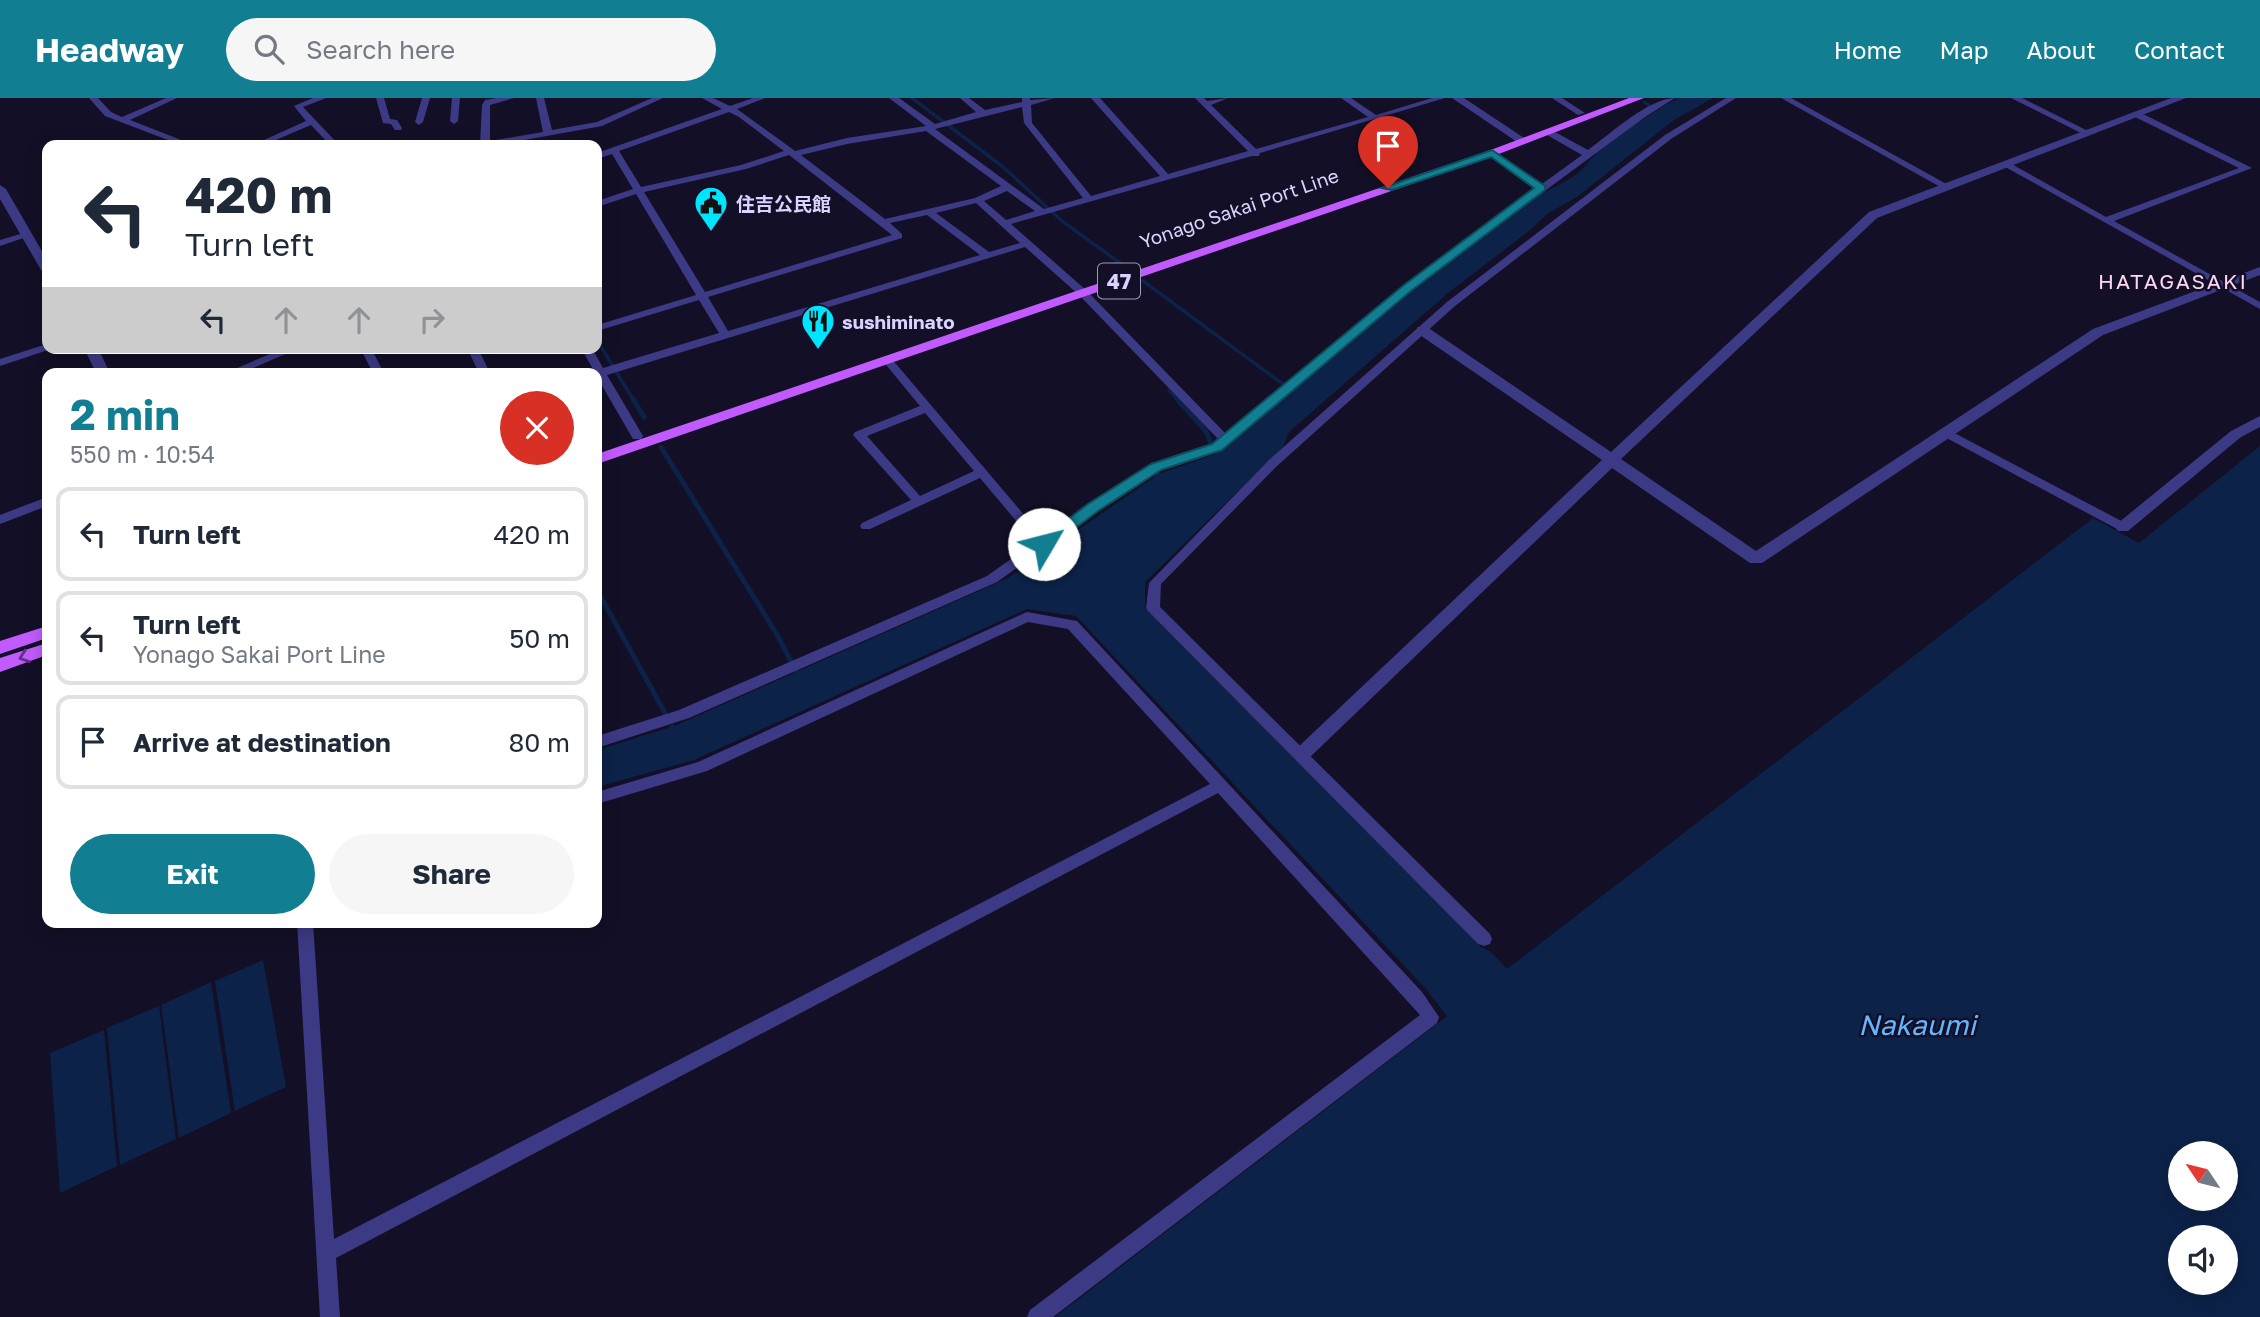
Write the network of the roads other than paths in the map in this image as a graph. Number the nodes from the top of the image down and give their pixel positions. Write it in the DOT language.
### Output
graph roads {
  1 [pos="93,98"];
  2 [pos="173,98"];
  3 [pos="287,98"];
  4 [pos="322,98"];
  5 [pos="380,98"];
  6 [pos="426,98"];
  7 [pos="456,98"];
  8 [pos="510,98"];
  9 [pos="540,98"];
  10 [pos="659,98"];
  11 [pos="706,98"];
  12 [pos="761,98"];
  13 [pos="893,98"];
  14 [pos="964,98"];
  15 [pos="1051,98"];
  16 [pos="1095,98"];
  17 [pos="1224,98"];
  18 [pos="1345,98"];
  19 [pos="1441,98"];
  20 [pos="1457,98"];
  21 [pos="1556,98"];
  22 [pos="1615,98"];
  23 [pos="1639,98"];
  24 [pos="1671,98"];
  25 [pos="1732,98"];
  26 [pos="1785,98"];
  27 [pos="2015,98"];
  28 [pos="2181,98"];
  29 [pos="1027,101"];
  30 [pos="1202,101"];
  31 [pos="298,106"];
  32 [pos="730,109"];
  33 [pos="983,113"];
  34 [pos="1581,113"];
  35 [pos="2138,115"];
  36 [pos="1375,118"];
  37 [pos="122,120"];
  38 [pos="454,121"];
  39 [pos="311,122"];
  40 [pos="419,122"];
  41 [pos="398,128"];
  42 [pos="931,128"];
  43 [pos="1550,133"];
  44 [pos="2088,133"];
  45 [pos="548,134"];
  46 [pos="1520,139"];
  47 [pos="175,140"];
  48 [pos="269,140"];
  49 [pos="330,140"];
  50 [pos="484,140"];
  51 [pos="510,140"];
  52 [pos="614,150"];
  53 [pos="792,153"];
  54 [pos="1492,153"];
  55 [pos="602,154"];
  56 [pos="1256,154"];
  57 [pos="1588,154"];
  58 [pos="2005,164"];
  59 [pos="2247,168"];
  60 [pos="2260,175"];
  61 [pos="1167,178"];
  62 [pos="1008,187"];
  63 [pos="1947,187"];
  64 [pos="1541,188"];
  65 [pos="0,189"];
  66 [pos="637,191"];
  67 [pos="1088,199"];
  68 [pos="978,200"];
  69 [pos="602,202"];
  70 [pos="929,212"];
  71 [pos="1042,212"];
  72 [pos="2106,220"];
  73 [pos="883,222"];
  74 [pos="1005,223"];
  75 [pos="27,235"];
  76 [pos="0,243"];
  77 [pos="1029,243"];
  78 [pos="988,256"];
  79 [pos="42,261"];
  80 [pos="2260,271"];
  81 [pos="2221,284"];
  82 [pos="1079,290"];
  83 [pos="702,296"];
  84 [pos="2260,306"];
  85 [pos="602,326"];
  86 [pos="1423,330"];
  87 [pos="726,336"];
  88 [pos="42,349"];
  89 [pos="279,354"];
  90 [pos="887,360"];
  91 [pos="0,363"];
  92 [pos="245,368"];
  93 [pos="602,373"];
  94 [pos="602,379"];
  95 [pos="926,408"];
  96 [pos="2260,421"];
  97 [pos="1945,432"];
  98 [pos="637,436"];
  99 [pos="1226,440"];
  100 [pos="602,447"];
  101 [pos="602,457"];
  102 [pos="1611,461"];
  103 [pos="980,473"];
  104 [pos="918,501"];
  105 [pos="42,503"];
  106 [pos="0,520"];
  107 [pos="866,526"];
  108 [pos="2123,527"];
  109 [pos="1032,532"];
  110 [pos="42,634"];
  111 [pos="0,648"];
  112 [pos="42,651"];
  113 [pos="0,665"];
  114 [pos="602,740"];
  115 [pos="1302,754"];
  116 [pos="1219,786"];
  117 [pos="602,797"];
  118 [pos="305,928"];
  119 [pos="1484,939"];
  120 [pos="326,1254"];
  121 [pos="330,1317"];
  122 [pos="1037,1317"];
  1 -- 37 [label="street"];
  2 -- 37 [label="street"];
  3 -- 31 [label="street"];
  4 -- 31 [label="street"];
  5 -- 41 [label="street"];
  6 -- 40 [label="street"];
  7 -- 38 [label="street"];
  8 -- 50 [label="street"];
  9 -- 45 [label="street"];
  10 -- 45 [label="street"];
  11 -- 32 [label="street"];
  12 -- 32 [label="street"];
  13 -- 42 [label="street"];
  14 -- 33 [label="street"];
  15 -- 29 [label="street"];
  16 -- 61 [label="street"];
  17 -- 30 [label="street"];
  18 -- 36 [label="street"];
  19 -- 36 [label="street"];
  20 -- 46 [label="street"];
  21 -- 34 [label="street"];
  22 -- 34 [label="main road, Yonago Sakai Port Line / 47"];
  23 -- 43 [label="main road, Yonago Sakai Port Line / 47"];
  24 -- 57 [label="street"];
  25 -- 86 [label="street"];
  26 -- 63 [label="street"];
  27 -- 44 [label="street"];
  28 -- 35 [label="street"];
  29 -- 33 [label="street"];
  29 -- 67 [label="street"];
  30 -- 56 [label="street"];
  31 -- 39 [label="street"];
  32 -- 52 [label="street"];
  32 -- 53 [label="street"];
  33 -- 42 [label="street"];
  34 -- 46 [label="main road, Yonago Sakai Port Line / 47"];
  35 -- 44 [label="street"];
  35 -- 59 [label="street"];
  36 -- 56 [label="street"];
  37 -- 47 [label="street"];
  39 -- 48 [label="street"];
  39 -- 49 [label="street"];
  42 -- 53 [label="street"];
  42 -- 62 [label="street"];
  43 -- 46 [label="main road, Yonago Sakai Port Line / 47"];
  43 -- 57 [label="street"];
  44 -- 58 [label="street"];
  45 -- 51 [label="street"];
  46 -- 54 [label="main road, Yonago Sakai Port Line / 47"];
  46 -- 82 [label="main road, Yonago Sakai Port Line / 47"];
  52 -- 55 [label="street"];
  52 -- 66 [label="street"];
  53 -- 66 [label="street"];
  53 -- 73 [label="street"];
  54 -- 64 [label="street"];
  54 -- 82 [label="main road, Yonago Sakai Port Line / 47"];
  56 -- 61 [label="street"];
  57 -- 64 [label="street"];
  58 -- 63 [label="street"];
  58 -- 72 [label="street"];
  59 -- 60 [label="street"];
  59 -- 72 [label="street"];
  61 -- 67 [label="street"];
  62 -- 68 [label="street"];
  62 -- 71 [label="street"];
  63 -- 102 [label="street"];
  64 -- 99 [label="street"];
  65 -- 75 [label="street"];
  66 -- 69 [label="street"];
  66 -- 83 [label="street"];
  67 -- 71 [label="street"];
  68 -- 70 [label="street"];
  68 -- 74 [label="street"];
  70 -- 73 [label="street"];
  70 -- 78 [label="street"];
  71 -- 74 [label="street"];
  72 -- 81 [label="street"];
  73 -- 83 [label="street"];
  74 -- 77 [label="street"];
  75 -- 76 [label="street"];
  75 -- 79 [label="street"];
  77 -- 78 [label="street"];
  77 -- 82 [label="street"];
  78 -- 87 [label="street"];
  80 -- 81 [label="street"];
  81 -- 84 [label="street"];
  81 -- 97 [label="street"];
  82 -- 90 [label="main road, Yonago Sakai Port Line / 47"];
  82 -- 98 [label="main road, Yonago Sakai Port Line / 47"];
  82 -- 99 [label="street"];
  83 -- 85 [label="street"];
  83 -- 87 [label="street"];
  86 -- 102 [label="street"];
  86 -- 115 [label="street"];
  87 -- 93 [label="street"];
  88 -- 91 [label="street"];
  89 -- 92 [label="street"];
  90 -- 95 [label="street"];
  90 -- 101 [label="main road, Yonago Sakai Port Line / 47"];
  94 -- 98 [label="street"];
  95 -- 103 [label="street"];
  95 -- 104 [label="street"];
  96 -- 108 [label="street"];
  97 -- 102 [label="street"];
  97 -- 108 [label="street"];
  98 -- 100 [label="main road, Yonago Sakai Port Line / 47"];
  99 -- 114 [label="street"];
  102 -- 115 [label="street"];
  103 -- 104 [label="street"];
  103 -- 109 [label="street"];
  104 -- 107 [label="street"];
  105 -- 106 [label="street"];
  110 -- 111 [label="main road"];
  112 -- 113 [label="main road, one-way"];
  115 -- 119 [label="street"];
  116 -- 117 [label="street"];
  116 -- 120 [label="street"];
  116 -- 122 [label="street"];
  118 -- 120 [label="street"];
  120 -- 121 [label="street"];
}
